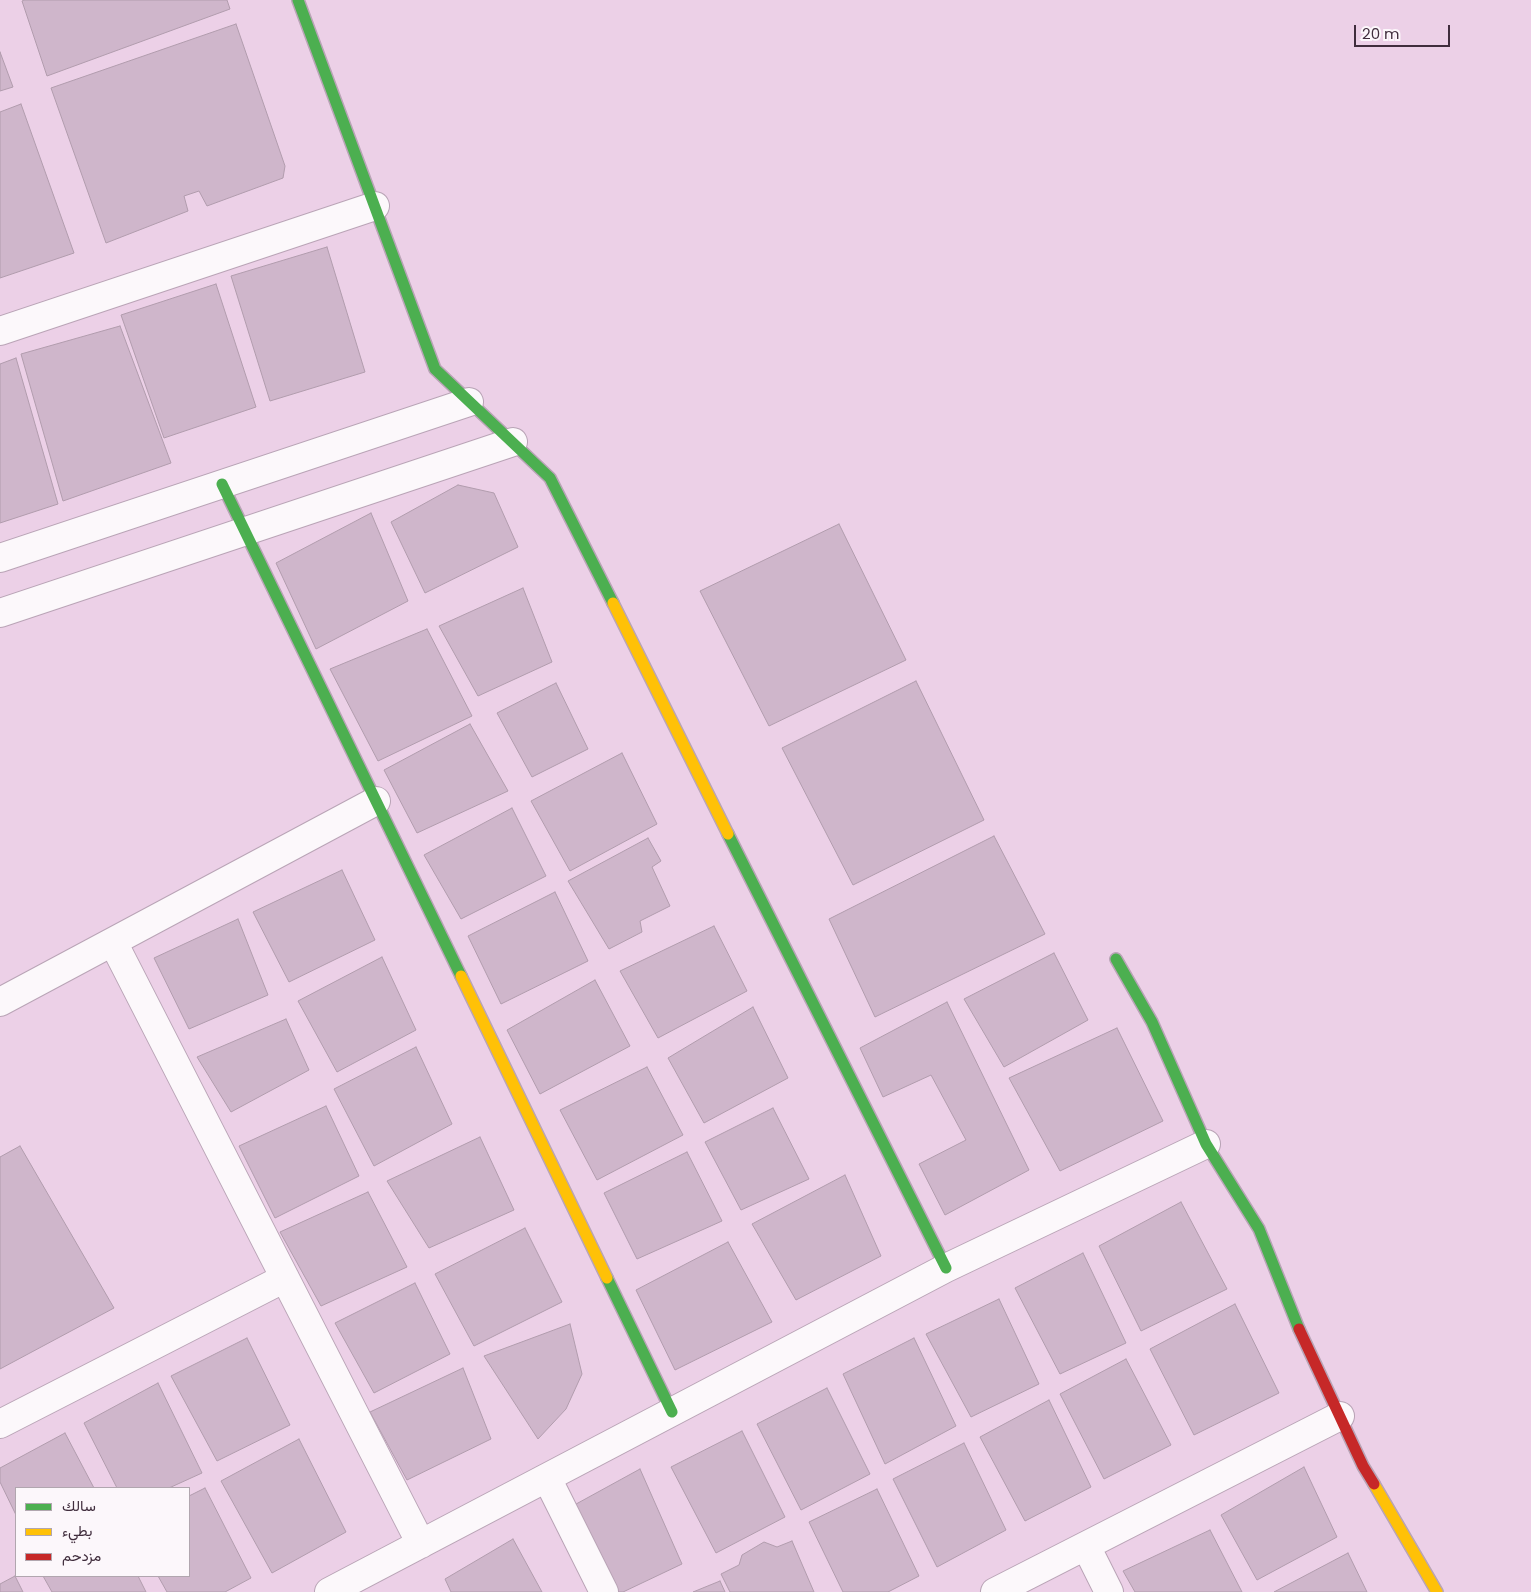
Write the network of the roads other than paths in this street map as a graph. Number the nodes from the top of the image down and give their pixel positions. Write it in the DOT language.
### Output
graph roads {
  1 [pos="298,0"];
  2 [pos="375,206"];
  3 [pos="0,331"];
  4 [pos="470,402"];
  5 [pos="513,442"];
  6 [pos="222,484"];
  7 [pos="245,531"];
  8 [pos="0,558"];
  9 [pos="0,613"];
  10 [pos="376,801"];
  11 [pos="113,942"];
  12 [pos="1116,960"];
  13 [pos="0,1002"];
  14 [pos="1206,1144"];
  15 [pos="946,1268"];
  16 [pos="285,1278"];
  17 [pos="672,1412"];
  18 [pos="1340,1416"];
  19 [pos="0,1424"];
  20 [pos="547,1478"];
  21 [pos="421,1544"];
  22 [pos="1086,1546"];
  23 [pos="330,1592"];
  24 [pos="604,1592"];
  25 [pos="995,1592"];
  26 [pos="1109,1592"];
  27 [pos="1437,1592"];
  1 -- 2 [label="street"];
  2 -- 3 [label="street"];
  2 -- 4 [label="street"];
  4 -- 5 [label="street"];
  4 -- 6 [label="street"];
  5 -- 7 [label="street"];
  5 -- 15 [label="street"];
  6 -- 7 [label="street"];
  6 -- 8 [label="street"];
  7 -- 9 [label="street"];
  7 -- 10 [label="street"];
  10 -- 11 [label="street"];
  10 -- 17 [label="street"];
  11 -- 13 [label="street"];
  11 -- 16 [label="street"];
  12 -- 14 [label="street"];
  14 -- 15 [label="street"];
  14 -- 18 [label="street"];
  15 -- 17 [label="street"];
  16 -- 19 [label="street"];
  16 -- 21 [label="street"];
  17 -- 20 [label="street"];
  18 -- 22 [label="street"];
  18 -- 27 [label="street"];
  20 -- 21 [label="street"];
  20 -- 24 [label="street"];
  21 -- 23 [label="street"];
  22 -- 25 [label="street"];
  22 -- 26 [label="street"];
}
